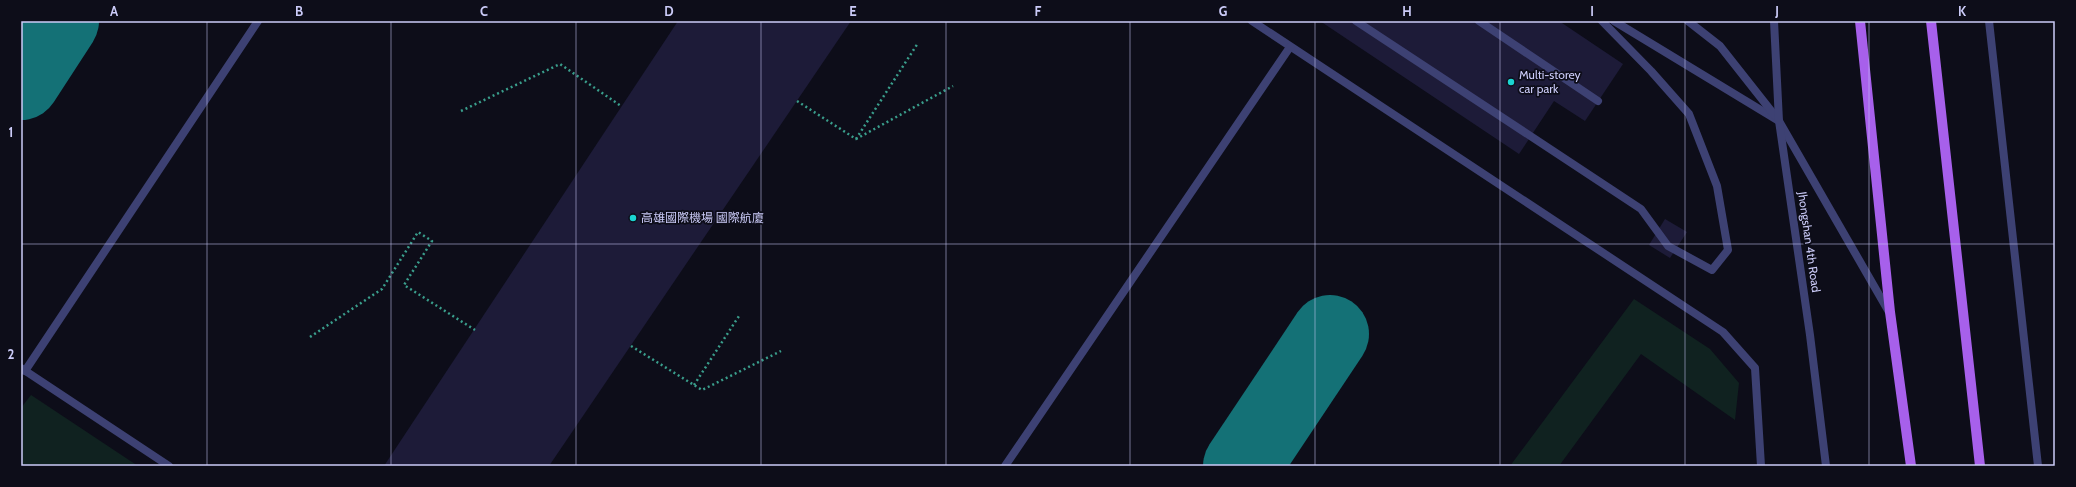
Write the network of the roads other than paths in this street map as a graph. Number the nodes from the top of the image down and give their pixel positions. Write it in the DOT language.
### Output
graph roads {
  1 [pos="258,21"];
  2 [pos="1252,21"];
  3 [pos="1356,21"];
  4 [pos="1479,21"];
  5 [pos="1602,21"];
  6 [pos="1614,21"];
  7 [pos="1688,21"];
  8 [pos="1774,21"];
  9 [pos="1860,21"];
  10 [pos="1931,21"];
  11 [pos="1989,21"];
  12 [pos="1290,47"];
  13 [pos="1598,101"];
  14 [pos="1779,121"];
  15 [pos="1890,312"];
  16 [pos="23,369"];
  17 [pos="169,466"];
  18 [pos="1005,466"];
  19 [pos="1761,466"];
  20 [pos="1826,466"];
  21 [pos="1911,466"];
  22 [pos="1980,466"];
  23 [pos="2038,466"];
  1 -- 16 [label="lane"];
  2 -- 12 [label="lane"];
  3 -- 5 [label="lane"];
  4 -- 13 [label="lane"];
  6 -- 14 [label="lane"];
  7 -- 14 [label="lane"];
  8 -- 14 [label="lane, Jhongshan 4th Road"];
  9 -- 15 [label="main road"];
  10 -- 22 [label="main road"];
  11 -- 23 [label="lane"];
  12 -- 18 [label="lane"];
  12 -- 19 [label="lane"];
  14 -- 15 [label="lane"];
  14 -- 20 [label="lane, Jhongshan 4th Road"];
  15 -- 21 [label="main road"];
  16 -- 17 [label="lane"];
}
